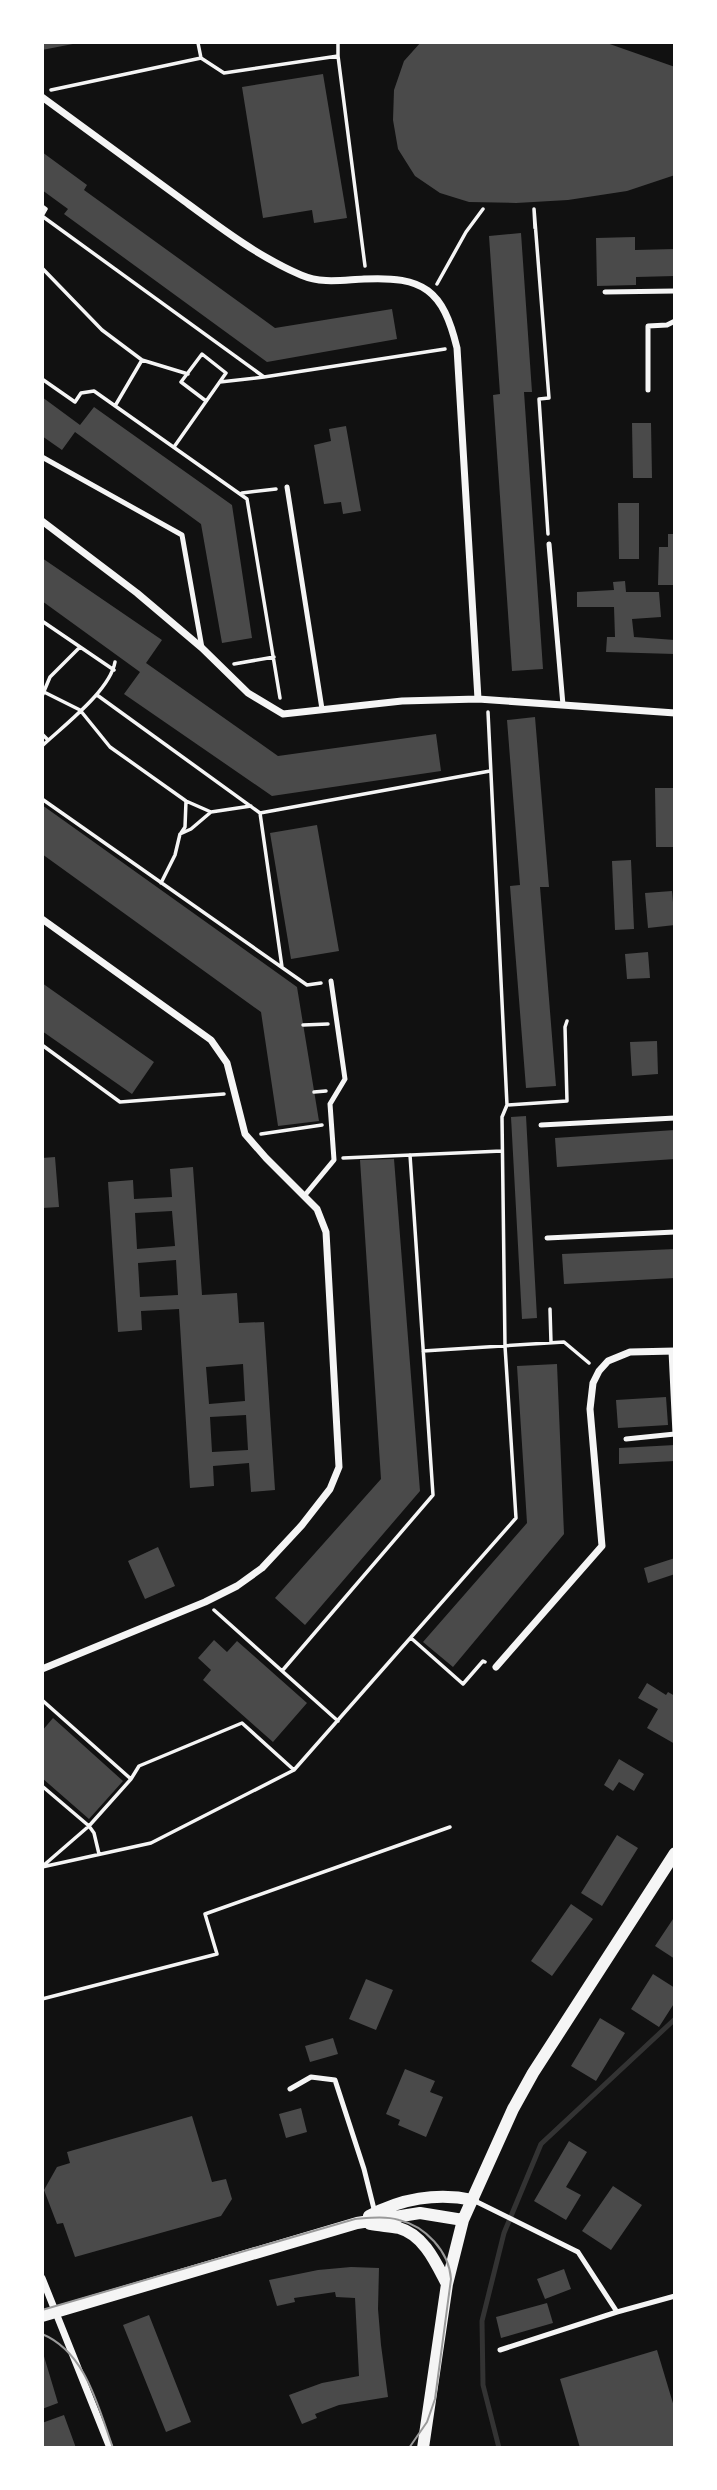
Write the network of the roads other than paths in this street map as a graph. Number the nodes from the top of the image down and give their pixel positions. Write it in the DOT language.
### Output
graph roads {
  1 [pos="42,97"];
  2 [pos="675,291"];
  3 [pos="605,292"];
  4 [pos="675,321"];
  5 [pos="648,390"];
  6 [pos="42,457"];
  7 [pos="287,487"];
  8 [pos="42,521"];
  9 [pos="549,544"];
  10 [pos="202,648"];
  11 [pos="478,699"];
  12 [pos="563,705"];
  13 [pos="323,709"];
  14 [pos="675,713"];
  15 [pos="42,919"];
  16 [pos="331,981"];
  17 [pos="675,1118"];
  18 [pos="541,1125"];
  19 [pos="305,1195"];
  20 [pos="675,1232"];
  21 [pos="547,1238"];
  22 [pos="673,1351"];
  23 [pos="626,1439"];
  24 [pos="496,1667"];
  25 [pos="42,1669"];
  26 [pos="675,1853"];
  27 [pos="290,2090"];
  28 [pos="473,2200"];
  29 [pos="375,2213"];
  30 [pos="464,2220"];
  31 [pos="357,2222"];
  32 [pos="42,2278"];
  33 [pos="447,2284"];
  34 [pos="675,2296"];
  35 [pos="56,2312"];
  36 [pos="617,2312"];
  37 [pos="42,2316"];
  38 [pos="500,2350"];
  39 [pos="110,2448"];
  40 [pos="423,2448"];
  1 -- 11 [label="street"];
  2 -- 3 [label="lane"];
  4 -- 5 [label="lane"];
  6 -- 10 [label="lane"];
  7 -- 13 [label="lane"];
  8 -- 10 [label="street"];
  9 -- 12 [label="lane"];
  10 -- 13 [label="street"];
  11 -- 12 [label="street"];
  11 -- 13 [label="street"];
  12 -- 14 [label="street"];
  15 -- 19 [label="street"];
  16 -- 19 [label="lane"];
  17 -- 18 [label="lane"];
  19 -- 25 [label="street"];
  20 -- 21 [label="lane"];
  22 -- 23 [label="lane"];
  22 -- 24 [label="street"];
  26 -- 28 [label="street"];
  27 -- 29 [label="lane"];
  28 -- 29 [label="street"];
  28 -- 30 [label="street"];
  28 -- 36 [label="lane"];
  29 -- 31 [label="street"];
  30 -- 31 [label="street"];
  30 -- 33 [label="street"];
  31 -- 33 [label="street"];
  31 -- 35 [label="street"];
  32 -- 35 [label="street"];
  33 -- 40 [label="street"];
  34 -- 36 [label="lane"];
  35 -- 37 [label="street"];
  35 -- 39 [label="street"];
  36 -- 38 [label="lane"];
}
